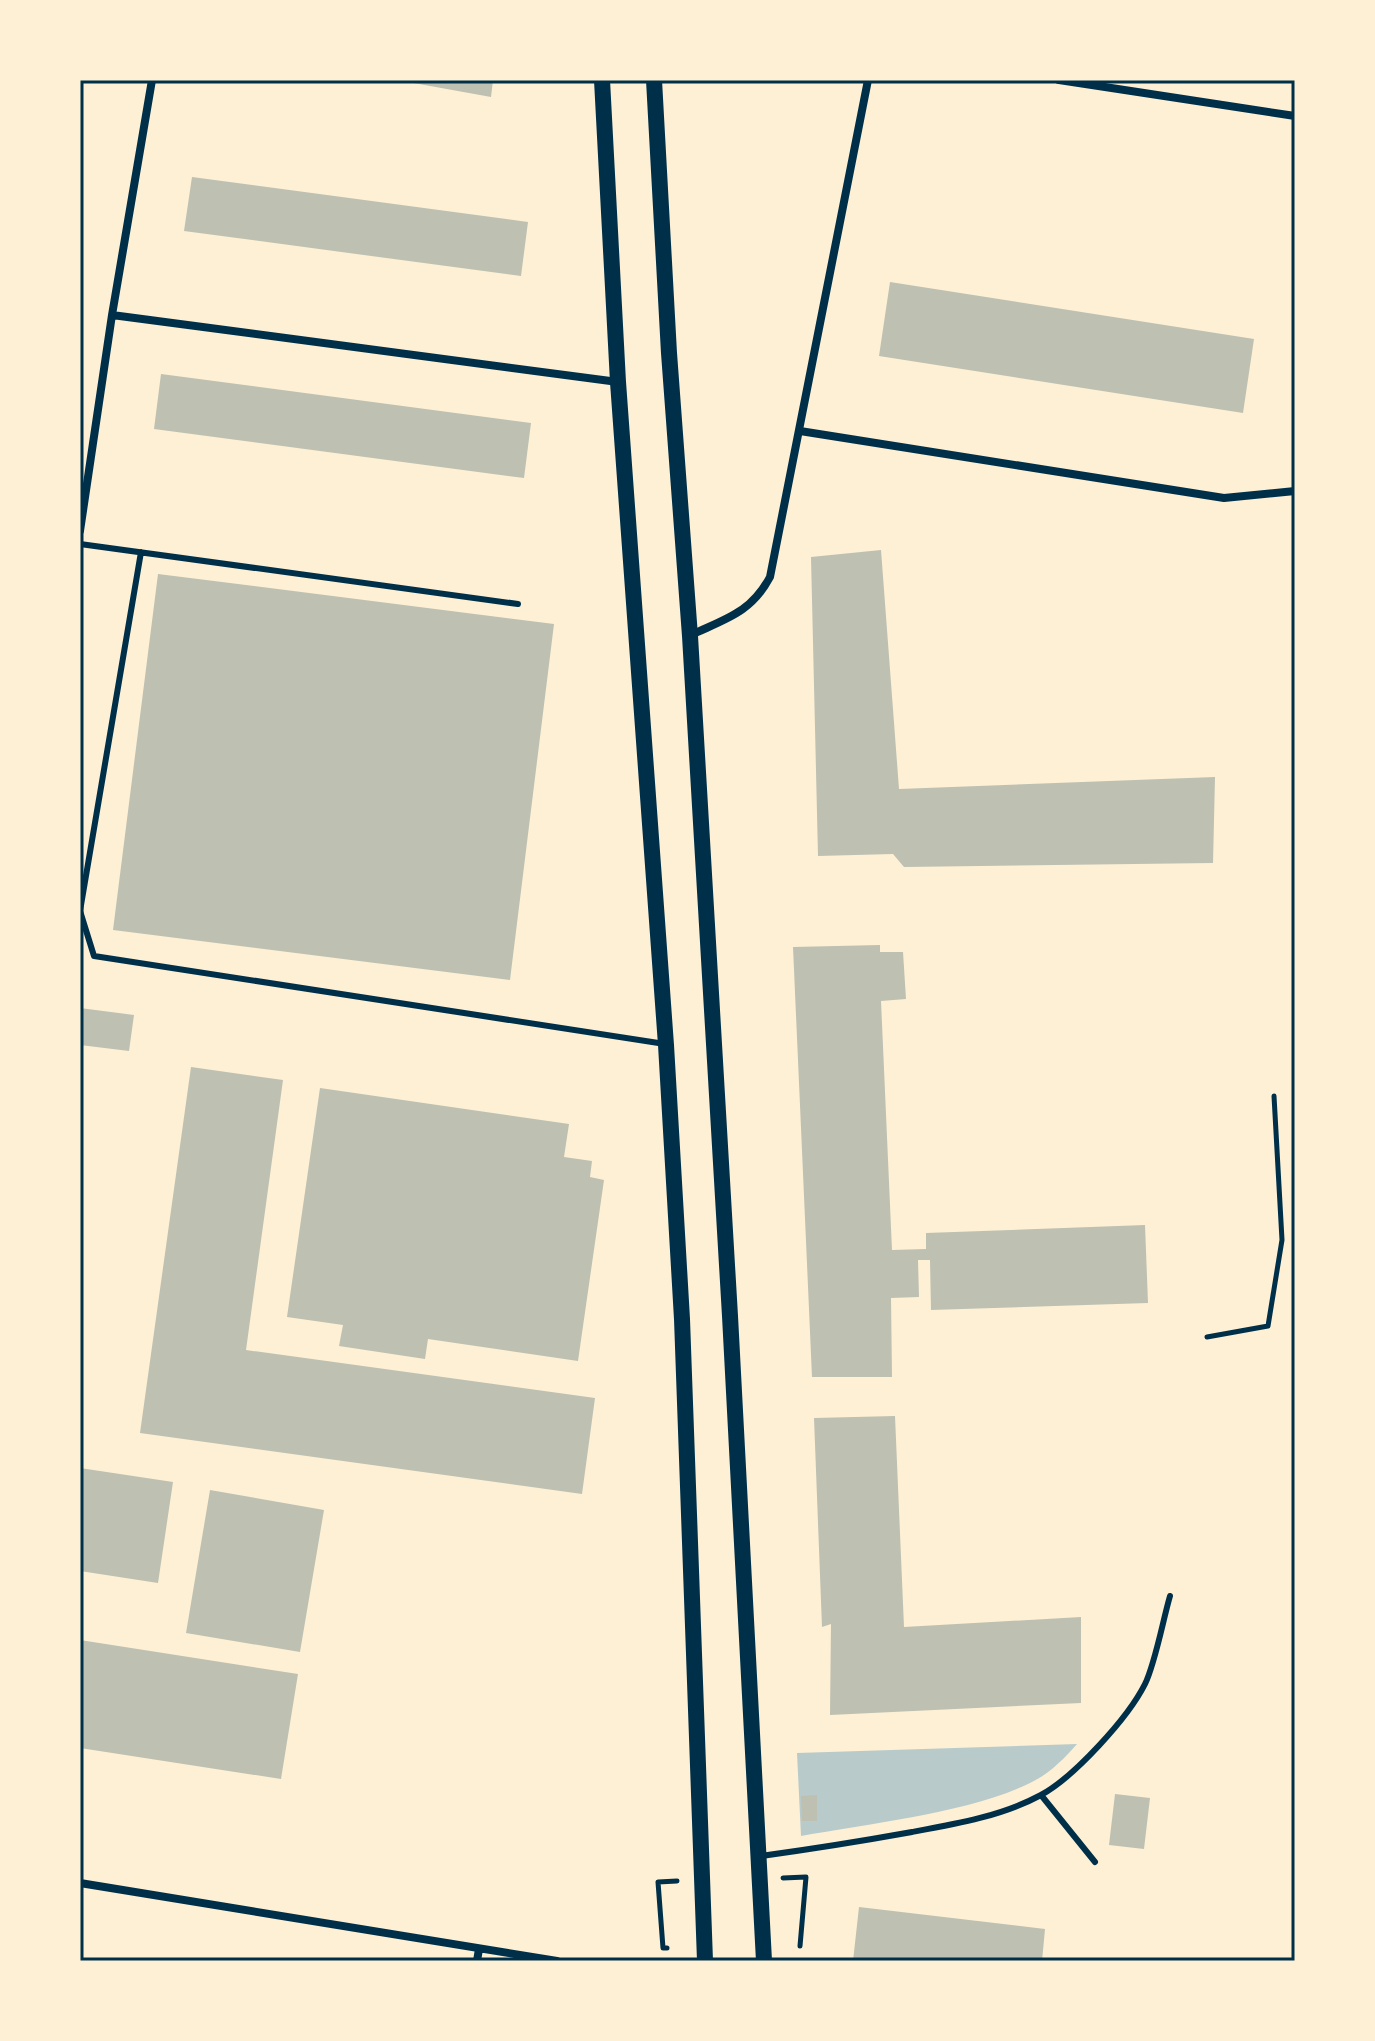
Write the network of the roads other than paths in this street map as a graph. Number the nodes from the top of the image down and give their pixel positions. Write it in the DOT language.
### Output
graph roads {
  1 [pos="152,80"];
  2 [pos="602,80"];
  3 [pos="654,80"];
  4 [pos="868,80"];
  5 [pos="1059,80"];
  6 [pos="1295,116"];
  7 [pos="112,315"];
  8 [pos="618,382"];
  9 [pos="800,431"];
  10 [pos="1295,491"];
  11 [pos="80,531"];
  12 [pos="80,544"];
  13 [pos="141,552"];
  14 [pos="518,604"];
  15 [pos="690,636"];
  16 [pos="666,1045"];
  17 [pos="1170,1596"];
  18 [pos="1041,1795"];
  19 [pos="756,1856"];
  20 [pos="1095,1862"];
  21 [pos="80,1883"];
  22 [pos="479,1949"];
  23 [pos="477,1961"];
  24 [pos="557,1961"];
  25 [pos="705,1961"];
  26 [pos="764,1961"];
  1 -- 7 [label="street"];
  2 -- 8 [label="main road"];
  3 -- 15 [label="main road"];
  4 -- 9 [label="street"];
  5 -- 6 [label="street"];
  7 -- 8 [label="street"];
  7 -- 11 [label="street"];
  8 -- 16 [label="main road"];
  9 -- 10 [label="street"];
  9 -- 15 [label="street"];
  12 -- 13 [label="lane"];
  13 -- 14 [label="lane"];
  13 -- 16 [label="lane"];
  15 -- 19 [label="main road"];
  16 -- 25 [label="main road"];
  17 -- 18 [label="lane"];
  18 -- 19 [label="lane"];
  18 -- 20 [label="lane"];
  19 -- 26 [label="main road"];
  21 -- 22 [label="street"];
  22 -- 23 [label="street"];
  22 -- 24 [label="street"];
}
